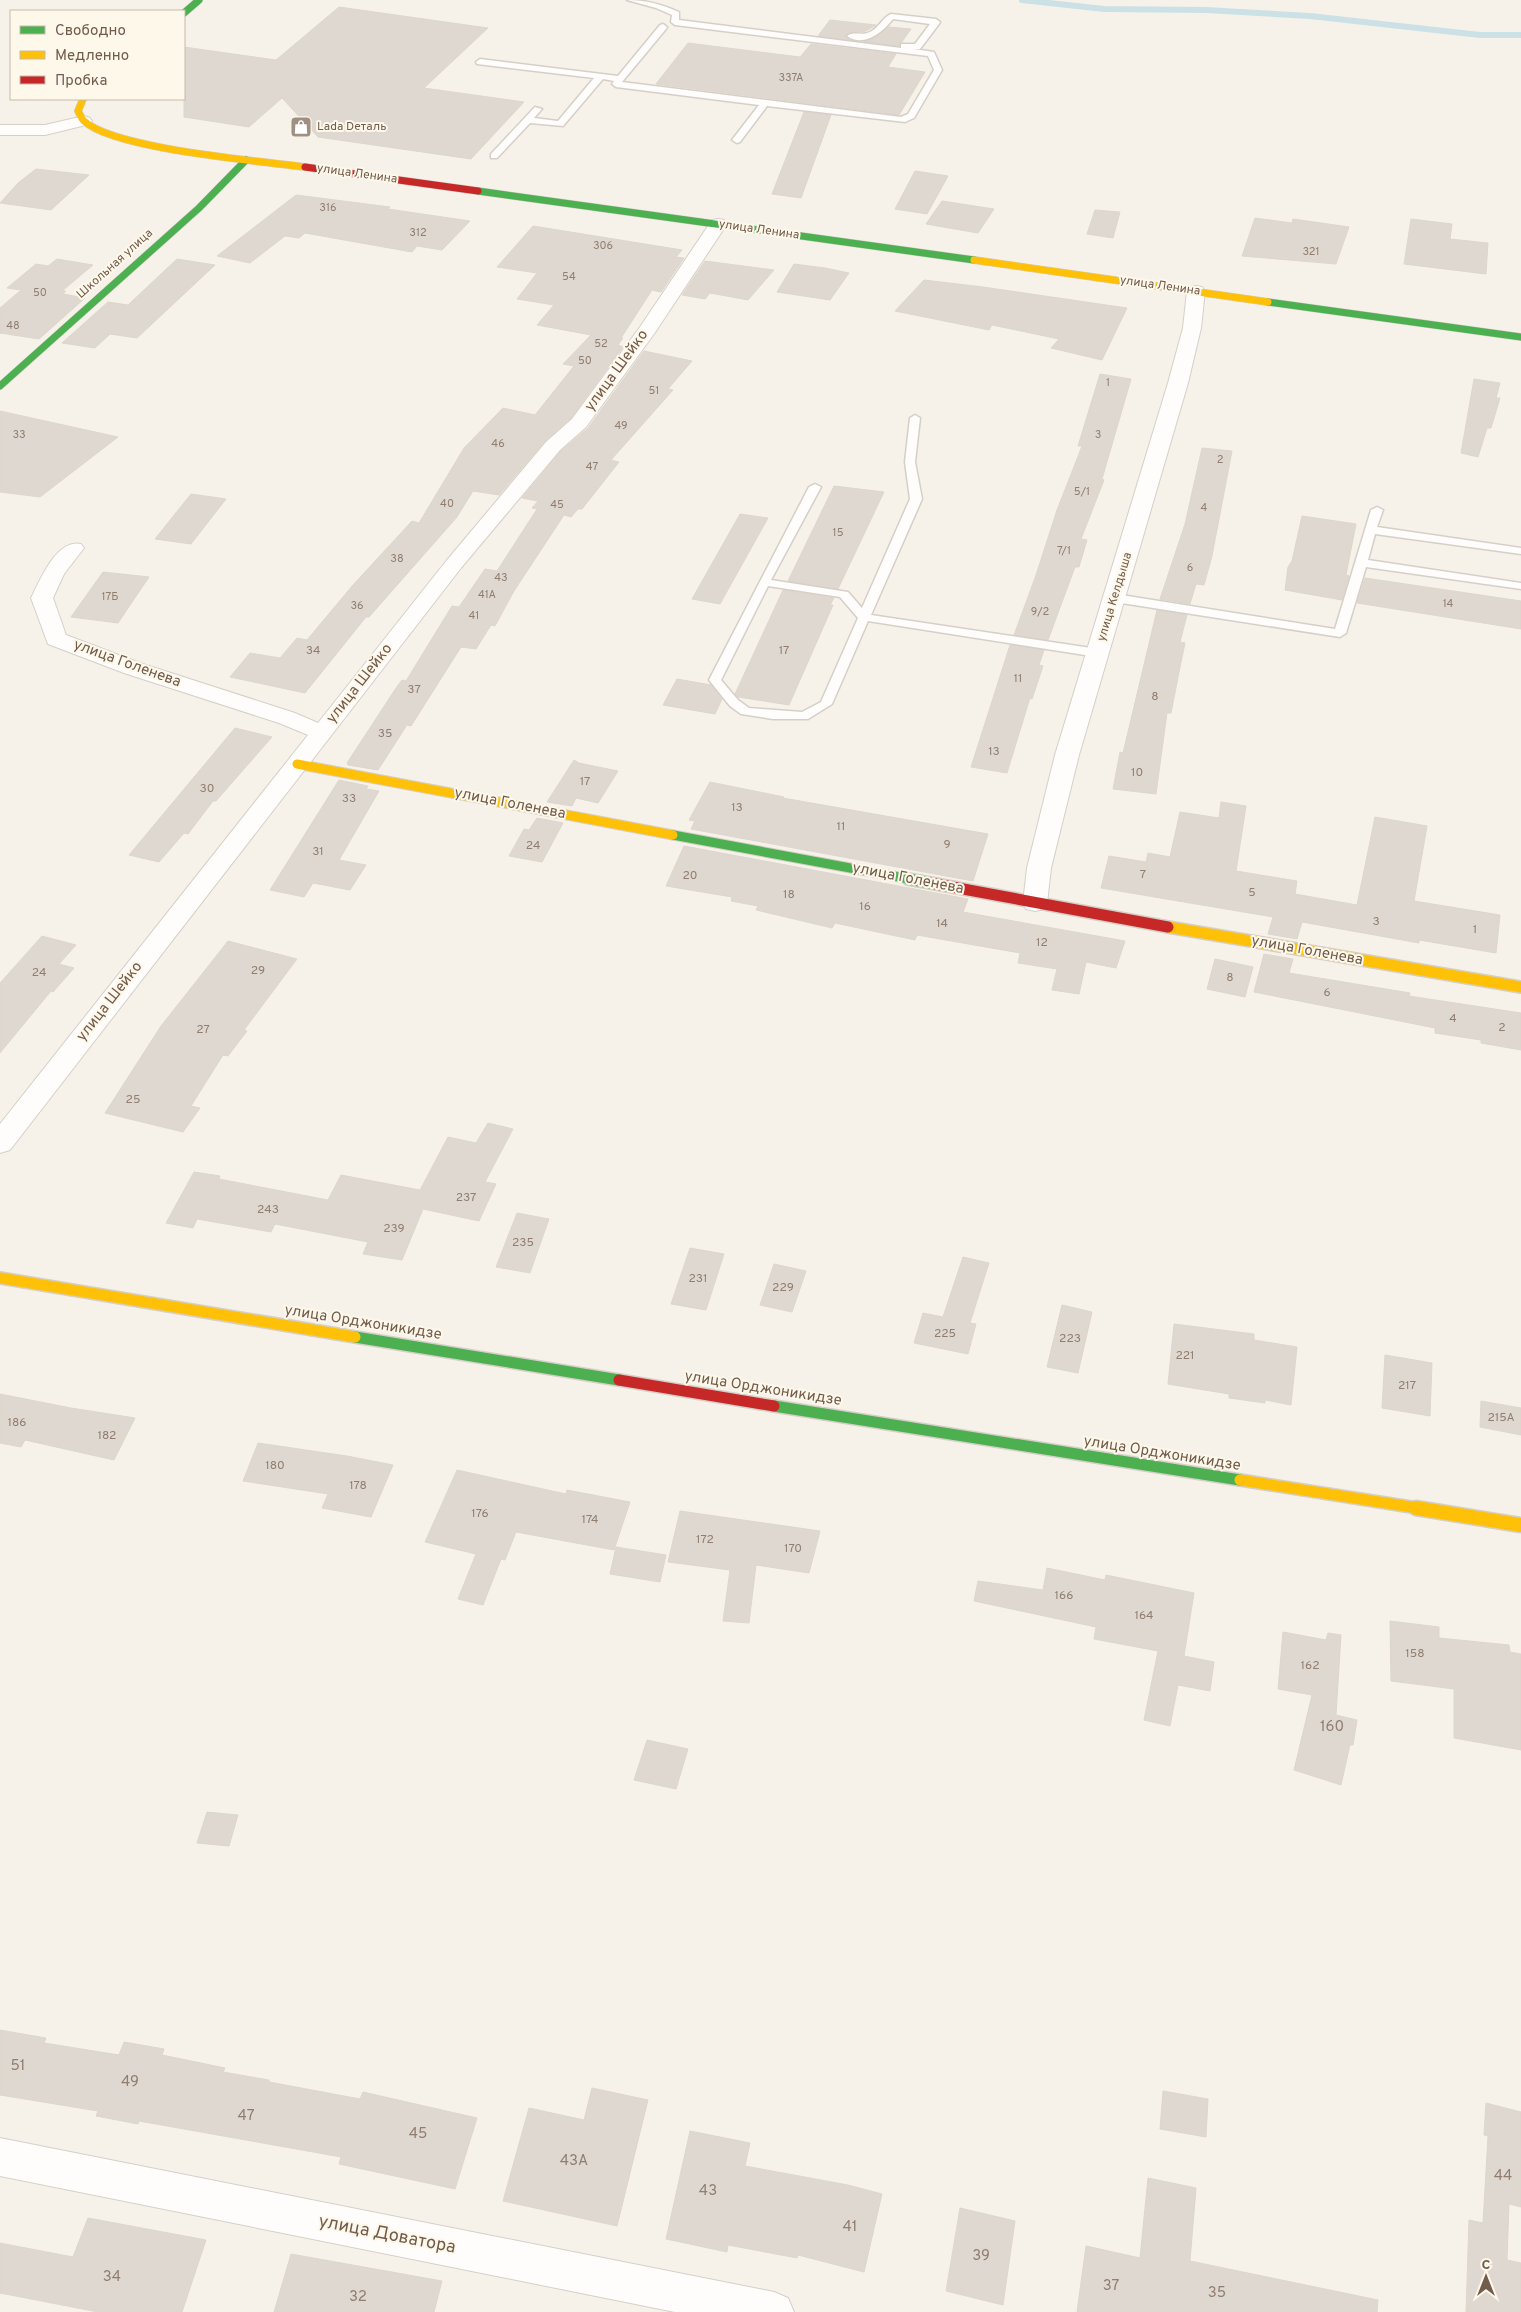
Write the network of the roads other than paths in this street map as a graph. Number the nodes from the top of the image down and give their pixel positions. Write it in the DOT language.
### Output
graph roads {
  1 [pos="199,0"];
  2 [pos="631,0"];
  3 [pos="185,12"];
  4 [pos="676,14"];
  5 [pos="664,27"];
  6 [pos="869,36"];
  7 [pos="480,62"];
  8 [pos="600,77"];
  9 [pos="620,79"];
  10 [pos="82,100"];
  11 [pos="765,103"];
  12 [pos="538,108"];
  13 [pos="528,120"];
  14 [pos="84,121"];
  15 [pos="0,130"];
  16 [pos="737,140"];
  17 [pos="494,156"];
  18 [pos="246,160"];
  19 [pos="718,224"];
  20 [pos="1196,292"];
  21 [pos="1521,337"];
  22 [pos="0,386"];
  23 [pos="915,418"];
  24 [pos="815,487"];
  25 [pos="1377,510"];
  26 [pos="1372,530"];
  27 [pos="74,548"];
  28 [pos="1521,551"];
  29 [pos="1362,563"];
  30 [pos="764,582"];
  31 [pos="1521,586"];
  32 [pos="1115,598"];
  33 [pos="863,617"];
  34 [pos="1098,653"];
  35 [pos="322,733"];
  36 [pos="297,764"];
  37 [pos="1034,903"];
  38 [pos="1521,987"];
  39 [pos="0,1143"];
  40 [pos="0,1278"];
  41 [pos="1521,1525"];
  42 [pos="0,2157"];
  43 [pos="774,2312"];
  1 -- 3 [label="street"];
  2 -- 4 [label="lane"];
  4 -- 6 [label="lane"];
  4 -- 11 [label="lane"];
  5 -- 9 [label="lane"];
  6 -- 6 [label="lane"];
  7 -- 8 [label="lane"];
  8 -- 9 [label="lane"];
  8 -- 13 [label="lane"];
  9 -- 11 [label="lane"];
  10 -- 14 [label="street"];
  11 -- 16 [label="lane"];
  12 -- 13 [label="lane"];
  13 -- 17 [label="lane"];
  14 -- 15 [label="street"];
  14 -- 18 [label="street, улица Ленина"];
  18 -- 19 [label="street, улица Ленина"];
  18 -- 22 [label="street, Школьная улица"];
  19 -- 20 [label="street, улица Ленина"];
  19 -- 35 [label="street, улица Шейко"];
  20 -- 21 [label="street, улица Ленина"];
  20 -- 32 [label="street, улица Келдыша"];
  23 -- 33 [label="lane"];
  24 -- 30 [label="lane"];
  25 -- 26 [label="lane"];
  26 -- 28 [label="lane"];
  26 -- 29 [label="lane"];
  27 -- 35 [label="street, улица Голенева"];
  29 -- 31 [label="lane"];
  29 -- 32 [label="lane"];
  30 -- 33 [label="lane"];
  30 -- 33 [label="lane"];
  32 -- 34 [label="street, улица Келдыша"];
  33 -- 34 [label="lane"];
  34 -- 37 [label="street, улица Келдыша"];
  35 -- 36 [label="street, улица Шейко"];
  36 -- 37 [label="street, улица Голенева"];
  36 -- 39 [label="street, улица Шейко"];
  37 -- 38 [label="street, улица Голенева"];
  40 -- 41 [label="street, улица Орджоникидзе"];
  42 -- 43 [label="street, улица Доватора"];
}
